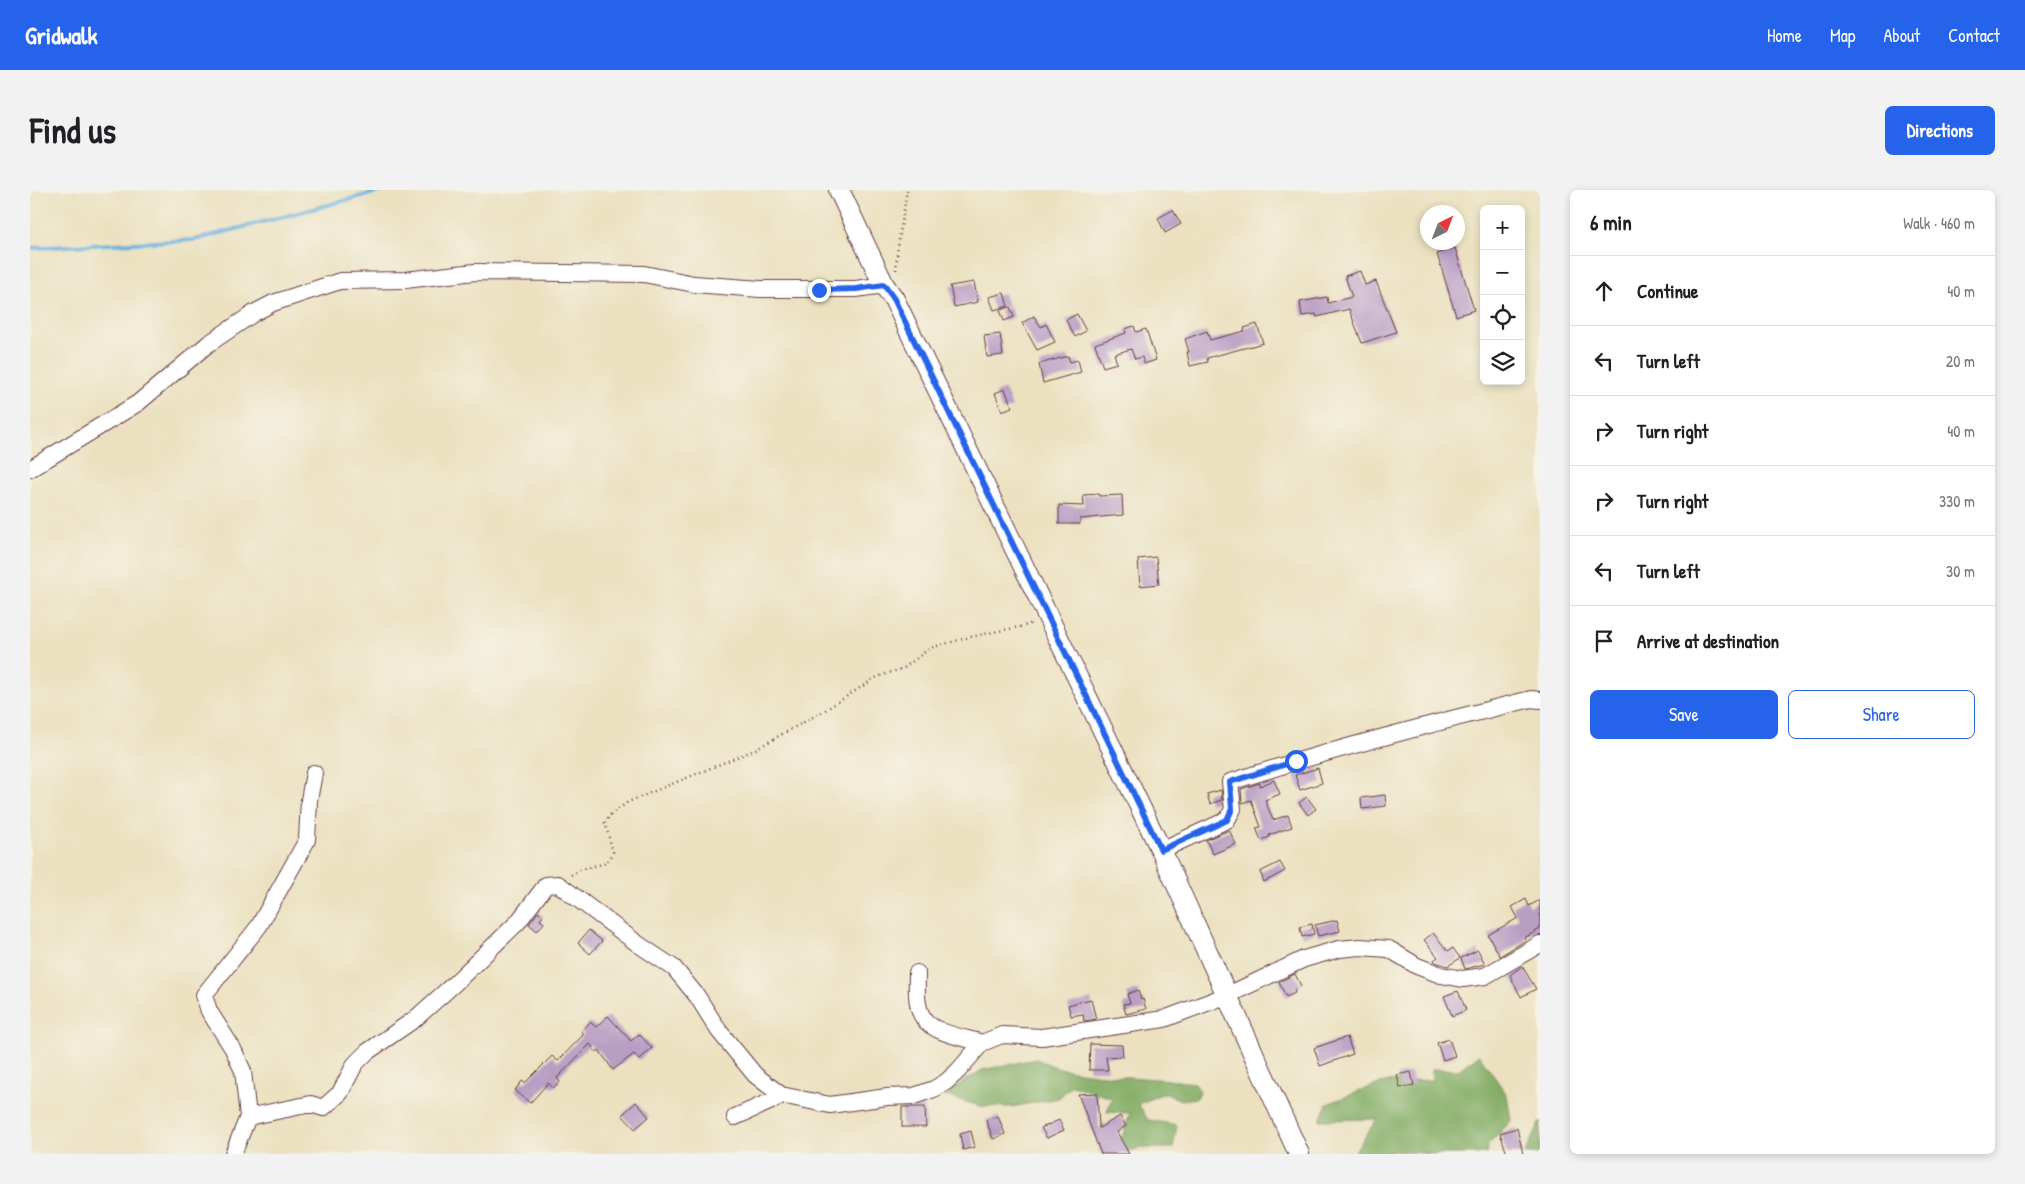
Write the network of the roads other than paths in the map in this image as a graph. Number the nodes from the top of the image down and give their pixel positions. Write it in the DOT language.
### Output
graph roads {
  1 [pos="843,196"];
  2 [pos="890,279"];
  3 [pos="30,469"];
  4 [pos="1540,700"];
  5 [pos="314,773"];
  6 [pos="1161,850"];
  7 [pos="1540,944"];
  8 [pos="917,973"];
  9 [pos="1228,995"];
  10 [pos="982,1043"];
  11 [pos="781,1095"];
  12 [pos="248,1117"];
  13 [pos="735,1117"];
  14 [pos="1297,1153"];
  15 [pos="233,1154"];
  1 -- 2 [label="main road"];
  2 -- 3 [label="street"];
  2 -- 6 [label="main road"];
  4 -- 6 [label="street"];
  5 -- 12 [label="street"];
  6 -- 9 [label="main road"];
  7 -- 9 [label="street"];
  8 -- 10 [label="street"];
  9 -- 10 [label="street"];
  9 -- 14 [label="main road"];
  10 -- 11 [label="street"];
  11 -- 12 [label="street"];
  11 -- 13 [label="street"];
  12 -- 15 [label="street"];
}
